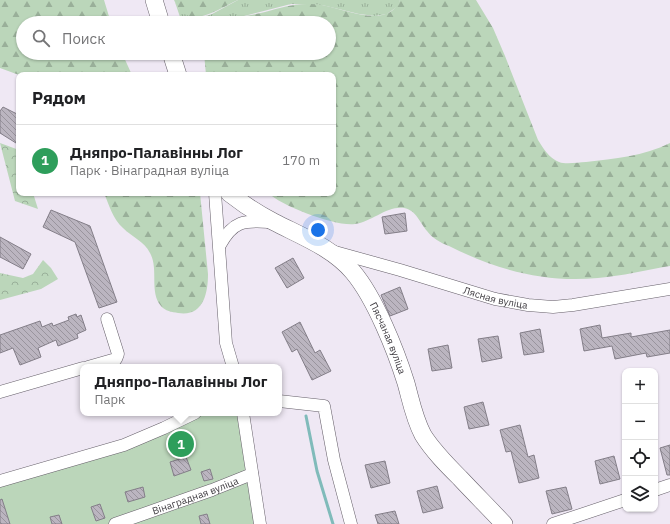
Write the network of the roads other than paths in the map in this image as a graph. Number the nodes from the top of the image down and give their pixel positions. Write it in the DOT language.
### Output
graph roads {
  1 [pos="154,0"];
  2 [pos="159,16"];
  3 [pos="173,60"];
  4 [pos="177,72"];
  5 [pos="215,196"];
  6 [pos="232,196"];
  7 [pos="274,222"];
  8 [pos="220,245"];
  9 [pos="326,250"];
  10 [pos="670,289"];
  11 [pos="107,319"];
  12 [pos="98,364"];
  13 [pos="232,364"];
  14 [pos="80,369"];
  15 [pos="0,392"];
  16 [pos="282,401"];
  17 [pos="189,416"];
  18 [pos="243,416"];
  19 [pos="252,474"];
  20 [pos="0,480"];
  21 [pos="670,485"];
  22 [pos="658,489"];
  23 [pos="622,501"];
  24 [pos="115,524"];
  25 [pos="260,524"];
  26 [pos="351,524"];
  27 [pos="504,524"];
  28 [pos="553,524"];
  1 -- 2 [label="street"];
  3 -- 4 [label="street"];
  5 -- 8 [label="street"];
  6 -- 7 [label="street, Пясчаная вуліца"];
  7 -- 8 [label="street"];
  7 -- 9 [label="street, Пясчаная вуліца"];
  8 -- 13 [label="street"];
  9 -- 10 [label="street, Лясная вуліца"];
  9 -- 27 [label="street, Пясчаная вуліца"];
  11 -- 12 [label="street"];
  14 -- 15 [label="street"];
  16 -- 26 [label="street"];
  17 -- 20 [label="street"];
  18 -- 19 [label="street"];
  19 -- 24 [label="street, Вінаградная вуліца"];
  19 -- 25 [label="street"];
  21 -- 22 [label="street"];
  23 -- 28 [label="street"];
}
